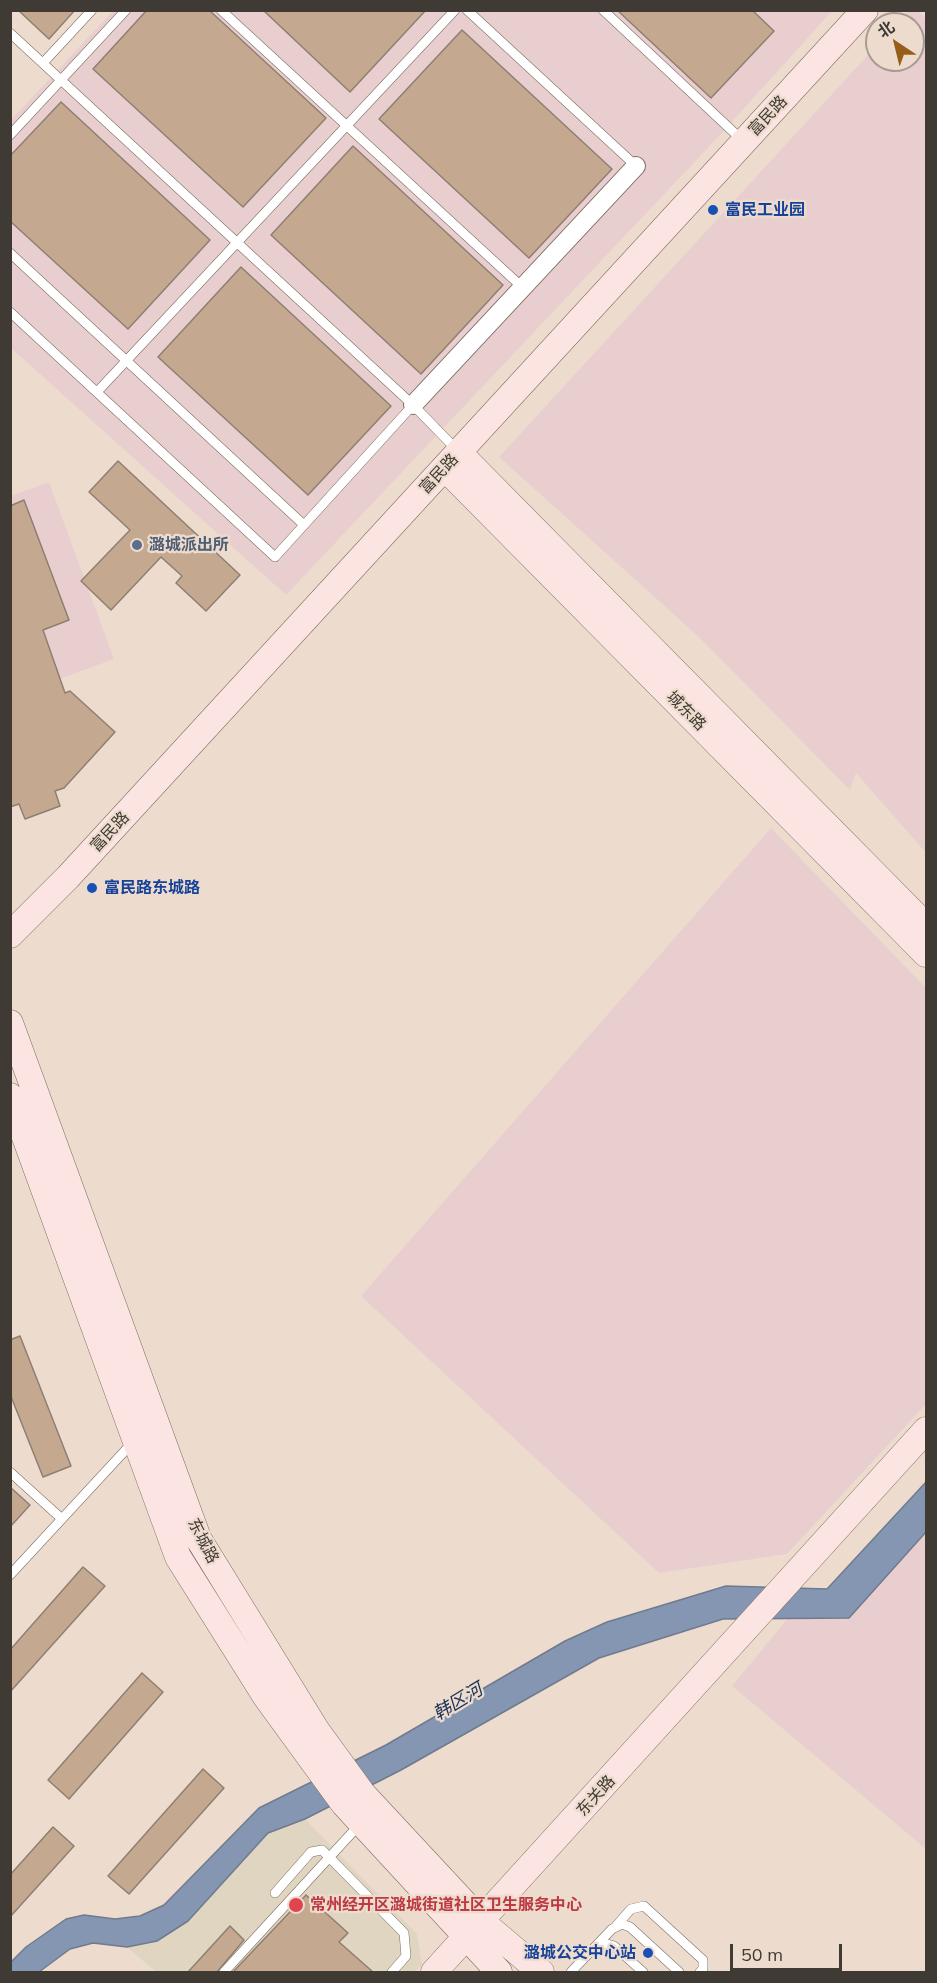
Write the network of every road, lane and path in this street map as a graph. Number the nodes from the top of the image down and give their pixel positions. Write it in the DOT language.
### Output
graph roads {
  1 [pos="92,10"];
  2 [pos="126,10"];
  3 [pos="221,10"];
  4 [pos="455,10"];
  5 [pos="467,10"];
  6 [pos="603,10"];
  7 [pos="865,10"];
  8 [pos="10,33"];
  9 [pos="43,63"];
  10 [pos="61,80"];
  11 [pos="346,125"];
  12 [pos="10,135"];
  13 [pos="744,142"];
  14 [pos="636,166"];
  15 [pos="237,242"];
  16 [pos="10,253"];
  17 [pos="522,287"];
  18 [pos="10,312"];
  19 [pos="127,360"];
  20 [pos="97,392"];
  21 [pos="413,405"];
  22 [pos="452,460"];
  23 [pos="304,525"];
  24 [pos="927,926"];
  25 [pos="10,935"];
  26 [pos="927,954"];
  27 [pos="10,1023"];
  28 [pos="10,1096"];
  29 [pos="927,1430"];
  30 [pos="147,1435"];
  31 [pos="10,1472"];
  32 [pos="62,1519"];
  33 [pos="10,1575"];
  34 [pos="356,1806"];
  35 [pos="330,1856"];
  36 [pos="275,1893"];
  37 [pos="474,1929"];
  38 [pos="612,1929"];
  39 [pos="594,1948"];
  40 [pos="224,1972"];
  41 [pos="392,1972"];
  42 [pos="434,1972"];
  43 [pos="499,1972"];
  44 [pos="541,1972"];
  45 [pos="571,1972"];
  46 [pos="643,1972"];
  47 [pos="679,1972"];
  48 [pos="700,1972"];
  1 -- 9 [label="lane"];
  2 -- 10 [label="lane"];
  3 -- 11 [label="lane"];
  4 -- 11 [label="lane"];
  5 -- 14 [label="lane"];
  6 -- 13 [label="lane"];
  7 -- 13 [label="street, 富民路"];
  8 -- 9 [label="lane"];
  9 -- 10 [label="lane"];
  10 -- 12 [label="lane"];
  10 -- 15 [label="lane"];
  11 -- 15 [label="lane"];
  11 -- 17 [label="lane"];
  13 -- 22 [label="street, 富民路"];
  14 -- 17 [label="street"];
  15 -- 19 [label="lane"];
  15 -- 21 [label="lane"];
  16 -- 19 [label="lane"];
  17 -- 21 [label="street"];
  18 -- 20 [label="lane"];
  19 -- 20 [label="lane"];
  19 -- 23 [label="lane"];
  20 -- 23 [label="lane"];
  21 -- 22 [label="lane"];
  21 -- 23 [label="lane"];
  22 -- 24 [label="street, 城东路"];
  22 -- 25 [label="street, 富民路"];
  22 -- 26 [label="street, 城东路"];
  27 -- 30 [label="street, 东城路"];
  28 -- 30 [label="street, 东城路"];
  29 -- 37 [label="street, 东关路"];
  30 -- 32 [label="lane"];
  30 -- 34 [label="street, 东城路"];
  31 -- 32 [label="lane"];
  32 -- 33 [label="lane"];
  34 -- 35 [label="lane"];
  34 -- 37 [label="street, 东城路"];
  35 -- 36 [label="lane"];
  35 -- 40 [label="lane"];
  35 -- 41 [label="lane"];
  37 -- 42 [label="street, 东关路"];
  37 -- 43 [label="street, 东城路"];
  37 -- 44 [label="street, 东城路"];
  38 -- 39 [label="lane"];
  38 -- 47 [label="lane"];
  38 -- 48 [label="lane"];
  39 -- 45 [label="lane"];
  39 -- 46 [label="lane"];
}
